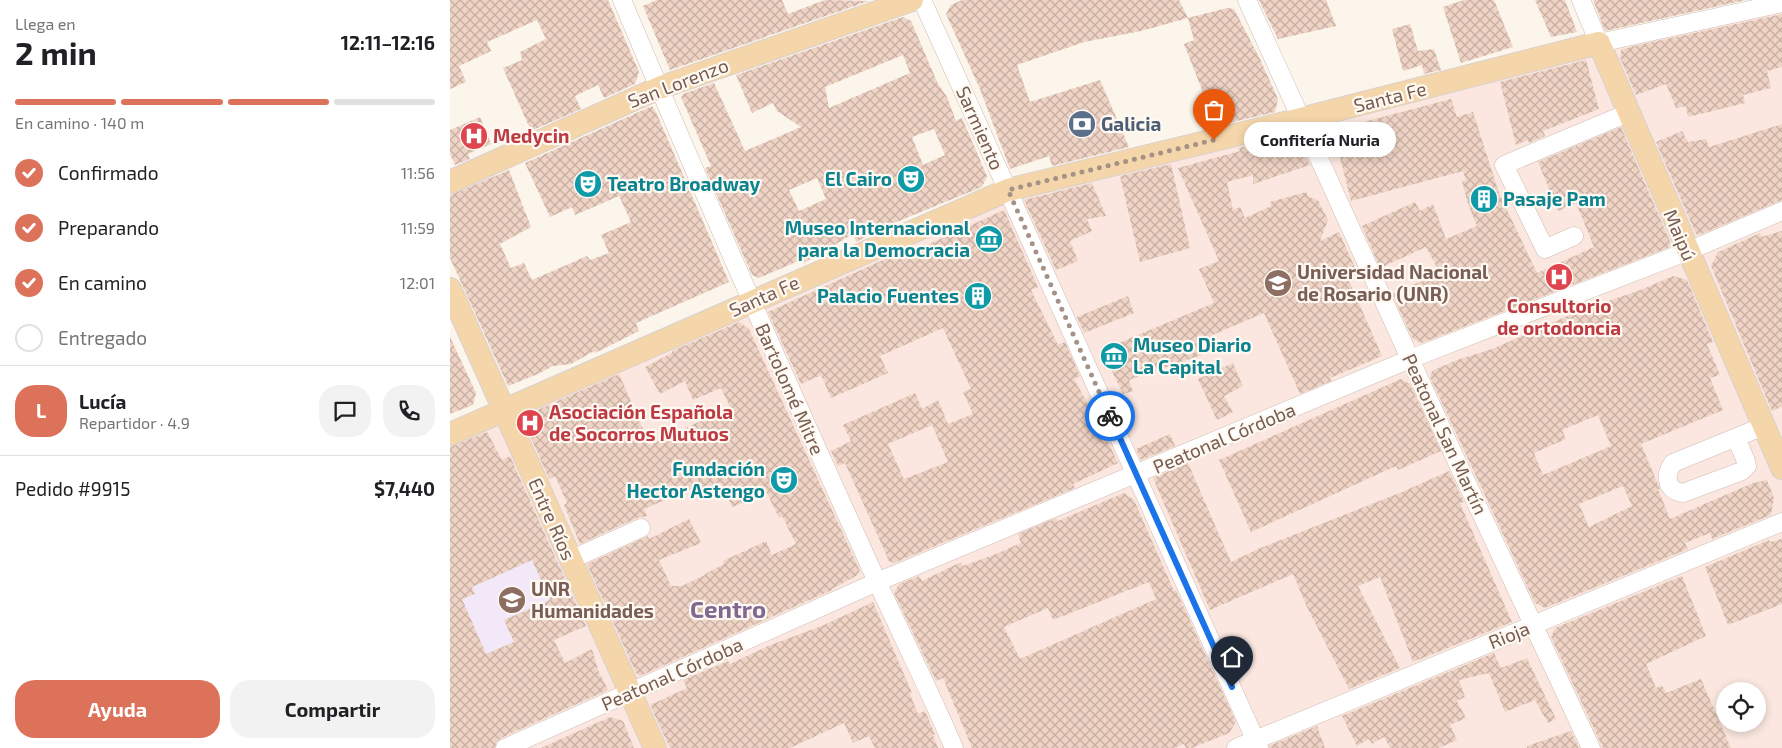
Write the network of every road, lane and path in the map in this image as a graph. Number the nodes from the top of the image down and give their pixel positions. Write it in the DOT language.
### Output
graph roads {
  1 [pos="622,0"];
  2 [pos="912,0"];
  3 [pos="922,0"];
  4 [pos="1247,0"];
  5 [pos="1580,0"];
  6 [pos="1782,3"];
  7 [pos="1599,43"];
  8 [pos="659,88"];
  9 [pos="1628,113"];
  10 [pos="1301,120"];
  11 [pos="450,182"];
  12 [pos="1008,190"];
  13 [pos="1782,211"];
  14 [pos="1574,236"];
  15 [pos="1688,251"];
  16 [pos="450,289"];
  17 [pos="751,302"];
  18 [pos="1410,359"];
  19 [pos="503,411"];
  20 [pos="1764,426"];
  21 [pos="450,434"];
  22 [pos="1736,438"];
  23 [pos="1782,468"];
  24 [pos="1136,475"];
  25 [pos="1782,522"];
  26 [pos="641,528"];
  27 [pos="570,560"];
  28 [pos="877,582"];
  29 [pos="1533,625"];
  30 [pos="630,692"];
  31 [pos="1258,744"];
  32 [pos="505,748"];
  33 [pos="655,748"];
  34 [pos="954,748"];
  35 [pos="1236,748"];
  36 [pos="1591,748"];
  1 -- 8 [label="street, Bartolomé Mitre"];
  2 -- 8 [label="main road, San Lorenzo"];
  3 -- 12 [label="street, Sarmiento"];
  4 -- 10 [label="street, Peatonal San Martín"];
  5 -- 7 [label="street, Maipú"];
  6 -- 7 [label="street, Santa Fe"];
  7 -- 9 [label="main road, Maipú"];
  7 -- 10 [label="main road, Santa Fe"];
  8 -- 11 [label="main road, San Lorenzo"];
  8 -- 17 [label="street, Bartolomé Mitre"];
  9 -- 14 [label="street"];
  9 -- 15 [label="main road, Maipú"];
  10 -- 12 [label="main road, Santa Fe"];
  10 -- 18 [label="street, Peatonal San Martín"];
  12 -- 17 [label="main road, Santa Fe"];
  12 -- 24 [label="street, Sarmiento"];
  13 -- 15 [label="street, Peatonal Córdoba"];
  15 -- 18 [label="street, Peatonal Córdoba"];
  15 -- 20 [label="main road, Maipú"];
  16 -- 19 [label="main road, Entre Ríos"];
  17 -- 19 [label="main road, Santa Fe"];
  17 -- 28 [label="street, Bartolomé Mitre"];
  18 -- 24 [label="street, Peatonal Córdoba"];
  18 -- 29 [label="street, Peatonal San Martín"];
  19 -- 21 [label="main road, Santa Fe"];
  19 -- 27 [label="main road, Entre Ríos"];
  20 -- 22 [label="street"];
  20 -- 23 [label="main road, Maipú"];
  24 -- 28 [label="street, Peatonal Córdoba"];
  24 -- 31 [label="street, Sarmiento"];
  25 -- 29 [label="street, Rioja"];
  26 -- 27 [label="street"];
  27 -- 30 [label="main road, Entre Ríos"];
  28 -- 30 [label="street, Peatonal Córdoba"];
  28 -- 34 [label="street, Bartolomé Mitre"];
  29 -- 31 [label="street, Rioja"];
  29 -- 36 [label="street, Peatonal San Martín"];
  30 -- 32 [label="street, Peatonal Córdoba"];
  30 -- 33 [label="main road, Entre Ríos"];
  31 -- 35 [label="street, Rioja"];
}
